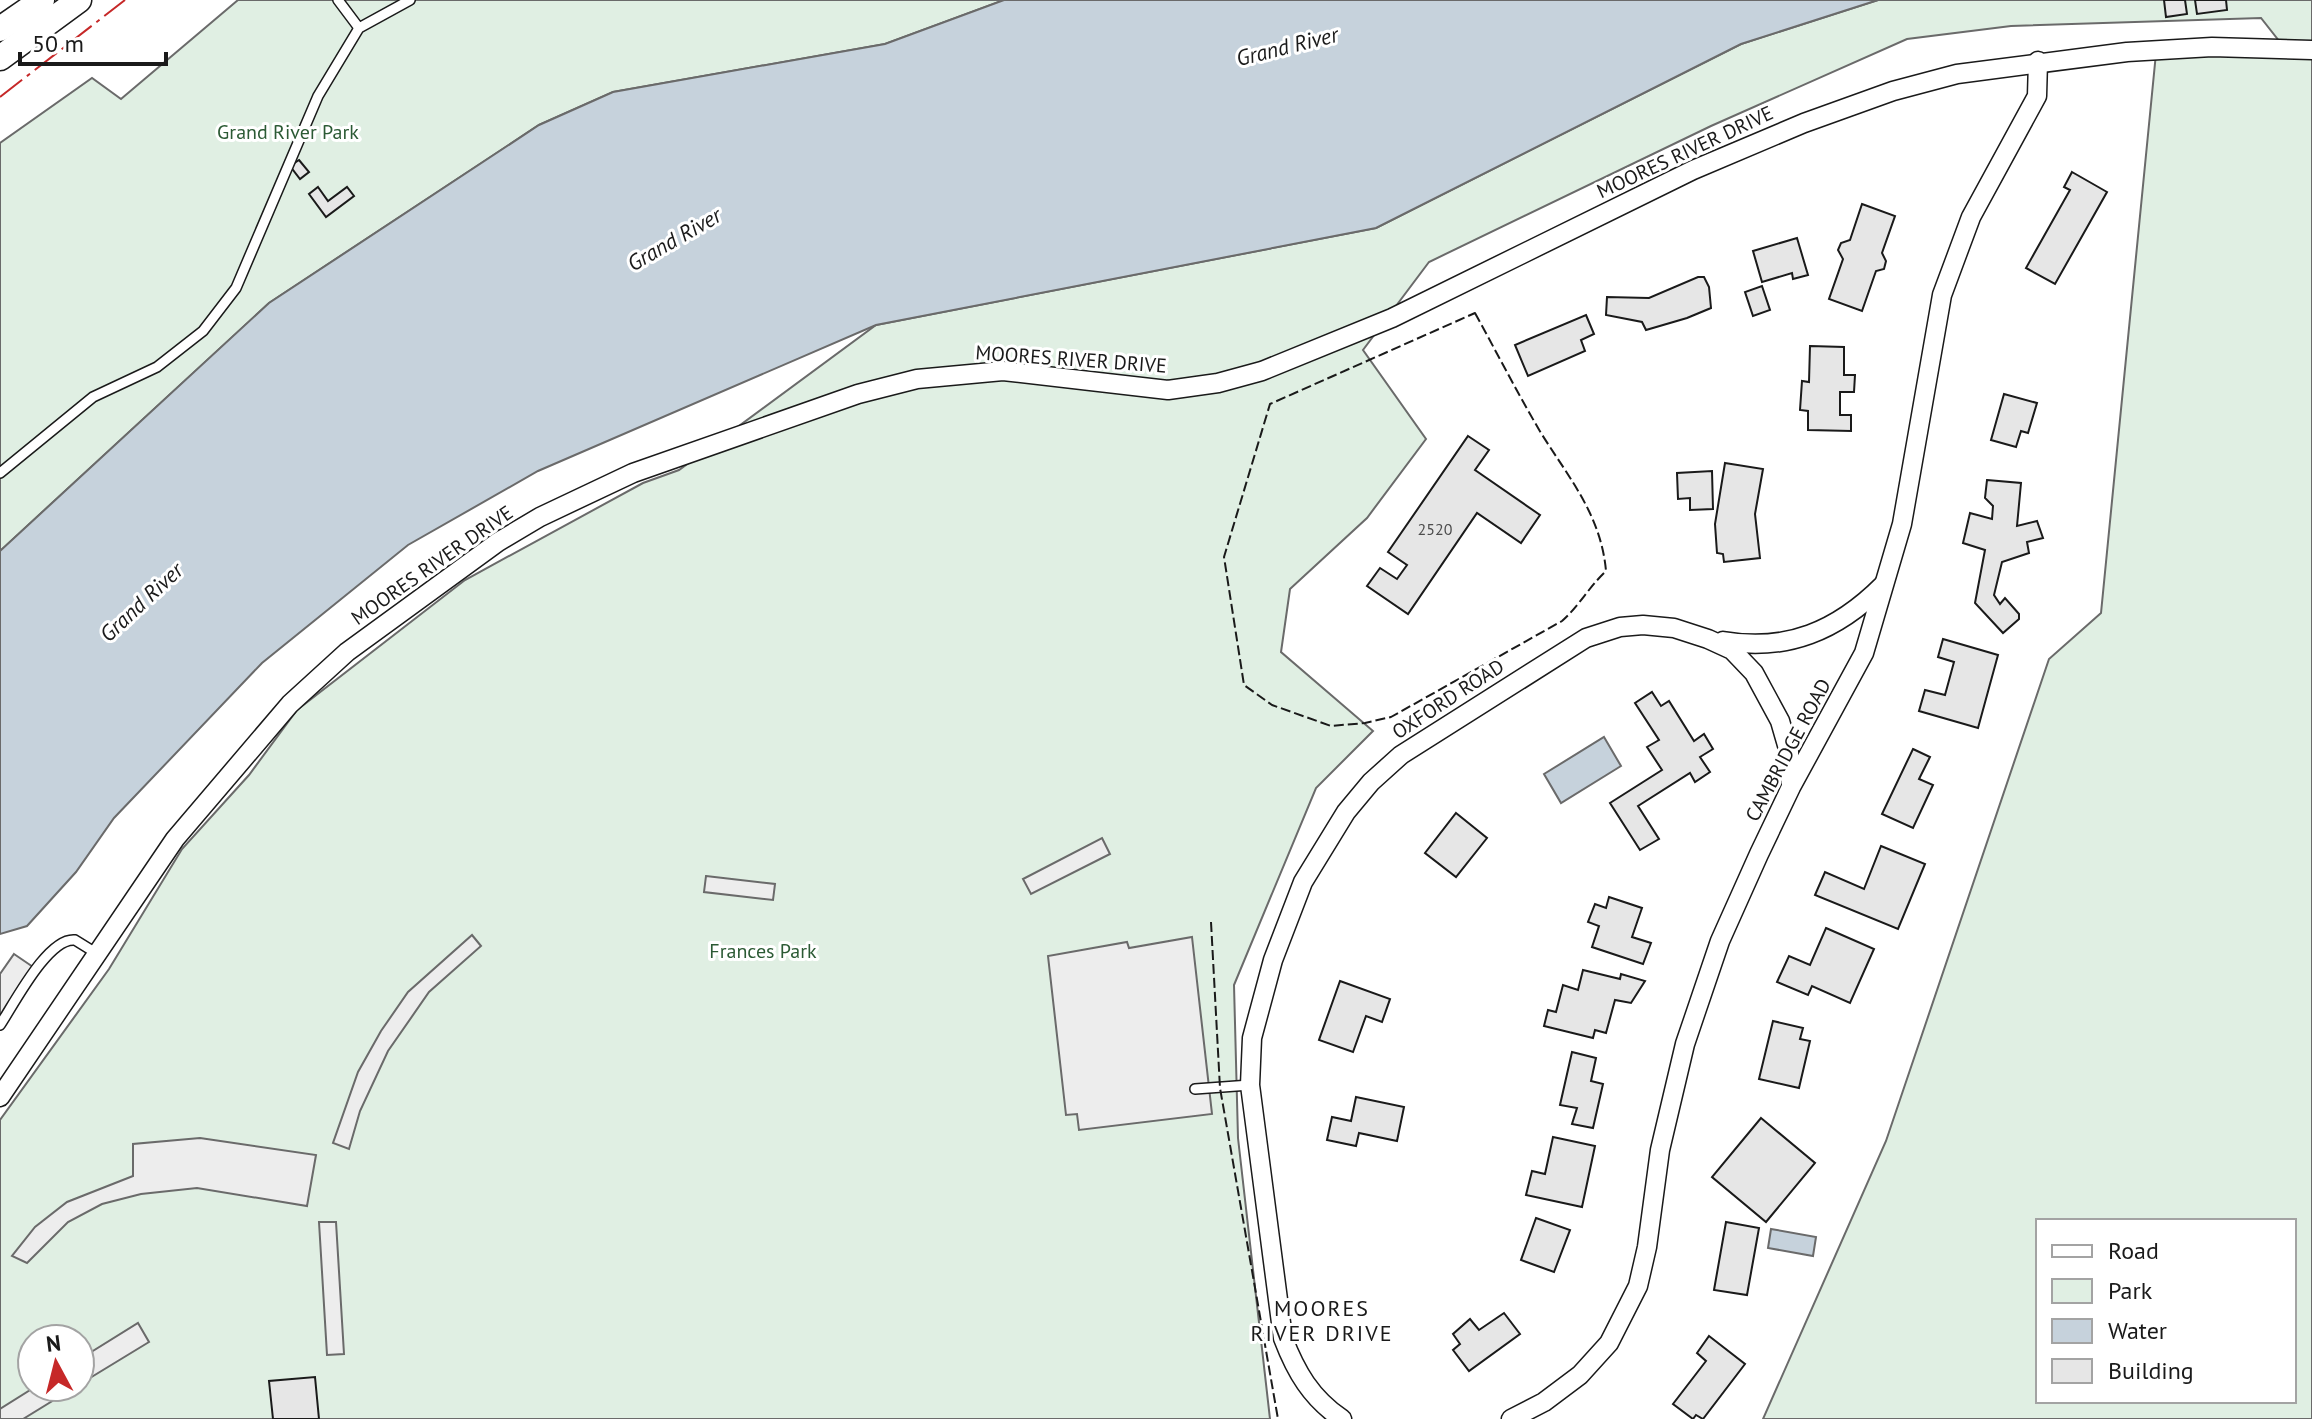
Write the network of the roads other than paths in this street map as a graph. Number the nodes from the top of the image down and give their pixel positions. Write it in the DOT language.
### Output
graph roads {
  1 [pos="338,0"];
  2 [pos="410,0"];
  3 [pos="58,3"];
  4 [pos="397,3"];
  5 [pos="359,28"];
  6 [pos="0,29"];
  7 [pos="2312,50"];
  8 [pos="0,58"];
  9 [pos="2038,61"];
  10 [pos="0,473"];
  11 [pos="1885,583"];
  12 [pos="1708,639"];
  13 [pos="1791,787"];
  14 [pos="96,953"];
  15 [pos="0,1025"];
  16 [pos="1250,1085"];
  17 [pos="1195,1089"];
  18 [pos="0,1097"];
  19 [pos="1342,1419"];
  20 [pos="1511,1419"];
  1 -- 5 [label="lane"];
  2 -- 4 [label="lane"];
  3 -- 6 [label="main road"];
  3 -- 8 [label="main road"];
  4 -- 5 [label="lane"];
  5 -- 10 [label="lane"];
  7 -- 9 [label="street, MOORES RIVER DRIVE"];
  9 -- 11 [label="street, CAMBRIDGE ROAD"];
  9 -- 14 [label="street, MOORES RIVER DRIVE"];
  11 -- 12 [label="street, OXFORD ROAD"];
  11 -- 13 [label="street, CAMBRIDGE ROAD"];
  12 -- 13 [label="street, OXFORD ROAD"];
  12 -- 16 [label="street, OXFORD ROAD"];
  13 -- 20 [label="street, CAMBRIDGE ROAD"];
  14 -- 15 [label="lane"];
  14 -- 18 [label="street, MOORES RIVER DRIVE"];
  16 -- 17 [label="lane"];
  16 -- 19 [label="street, OXFORD ROAD"];
}
